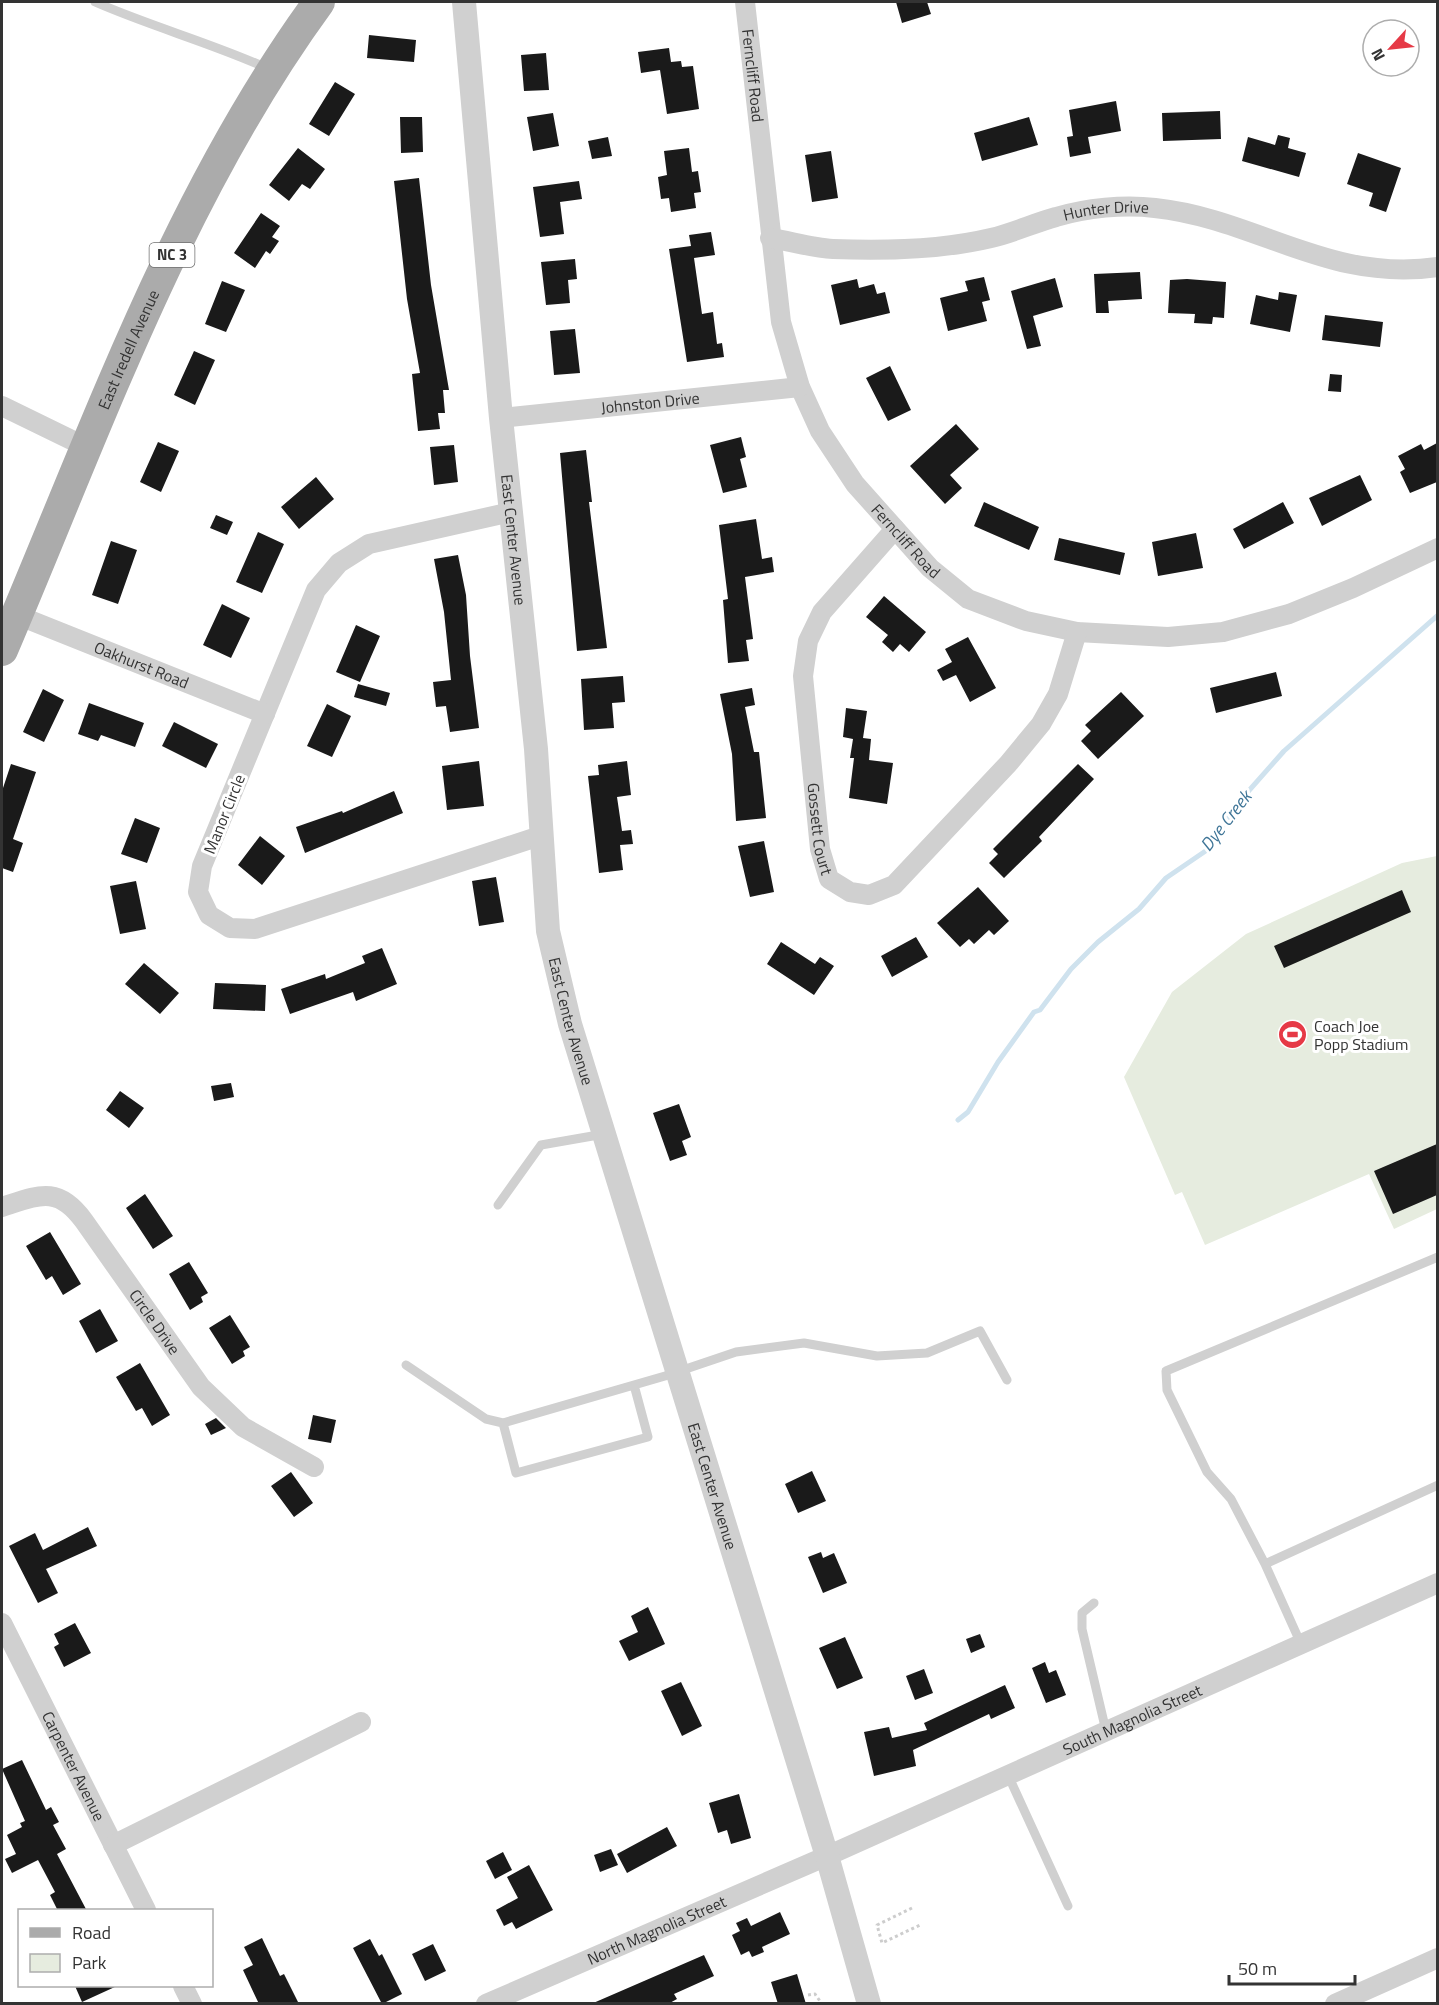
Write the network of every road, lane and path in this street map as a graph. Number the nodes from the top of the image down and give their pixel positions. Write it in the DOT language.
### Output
graph roads {
  1 [pos="95,2"];
  2 [pos="319,2"];
  3 [pos="464,2"];
  4 [pos="745,2"];
  5 [pos="272,71"];
  6 [pos="770,238"];
  7 [pos="1437,267"];
  8 [pos="800,387"];
  9 [pos="2,406"];
  10 [pos="501,418"];
  11 [pos="88,448"];
  12 [pos="511,512"];
  13 [pos="895,529"];
  14 [pos="1437,548"];
  15 [pos="17,615"];
  16 [pos="1077,632"];
  17 [pos="2,650"];
  18 [pos="265,714"];
  19 [pos="540,836"];
  20 [pos="604,1134"];
  21 [pos="498,1204"];
  22 [pos="2,1207"];
  23 [pos="1437,1257"];
  24 [pos="406,1365"];
  25 [pos="677,1371"];
  26 [pos="1008,1380"];
  27 [pos="634,1385"];
  28 [pos="503,1423"];
  29 [pos="314,1467"];
  30 [pos="1437,1485"];
  31 [pos="1264,1564"];
  32 [pos="1437,1583"];
  33 [pos="1094,1603"];
  34 [pos="2,1623"];
  35 [pos="1301,1644"];
  36 [pos="361,1722"];
  37 [pos="1106,1731"];
  38 [pos="1008,1775"];
  39 [pos="113,1845"];
  40 [pos="827,1856"];
  41 [pos="1068,1906"];
  42 [pos="912,1908"];
  43 [pos="145,1909"];
  44 [pos="920,1925"];
  45 [pos="879,1931"];
  46 [pos="869,1935"];
  47 [pos="880,1937"];
  48 [pos="871,1941"];
  49 [pos="1437,1958"];
  50 [pos="184,1987"];
  51 [pos="808,1995"];
  52 [pos="192,2004"];
  53 [pos="486,2004"];
  54 [pos="822,2004"];
  55 [pos="869,2004"];
  56 [pos="1335,2004"];
  1 -- 5 [label="lane"];
  2 -- 5 [label="main road, East Iredell Avenue / NC 3"];
  3 -- 10 [label="street, East Center Avenue"];
  4 -- 6 [label="street, Ferncliff Road"];
  5 -- 11 [label="main road, East Iredell Avenue / NC 3"];
  6 -- 7 [label="street, Hunter Drive"];
  6 -- 8 [label="street, Ferncliff Road"];
  8 -- 10 [label="street, Johnston Drive"];
  8 -- 13 [label="street, Ferncliff Road"];
  9 -- 11 [label="street"];
  10 -- 12 [label="street, East Center Avenue"];
  11 -- 15 [label="main road, East Iredell Avenue / NC 3"];
  12 -- 18 [label="street, Manor Circle"];
  12 -- 19 [label="street, East Center Avenue"];
  13 -- 16 [label="street, Ferncliff Road"];
  13 -- 16 [label="street, Gossett Court"];
  14 -- 16 [label="street, Ferncliff Road"];
  15 -- 17 [label="main road, East Iredell Avenue / NC 3"];
  15 -- 18 [label="street, Oakhurst Road"];
  18 -- 19 [label="street, Manor Circle"];
  19 -- 20 [label="street, East Center Avenue"];
  20 -- 21 [label="lane"];
  20 -- 25 [label="street, East Center Avenue"];
  22 -- 29 [label="street, Circle Drive"];
  23 -- 31 [label="lane"];
  24 -- 28 [label="lane"];
  25 -- 26 [label="lane"];
  25 -- 27 [label="lane"];
  25 -- 40 [label="street, East Center Avenue"];
  27 -- 28 [label="lane"];
  27 -- 28 [label="lane"];
  30 -- 31 [label="lane"];
  31 -- 35 [label="lane"];
  32 -- 35 [label="street, South Magnolia Street"];
  33 -- 37 [label="lane"];
  34 -- 39 [label="street, Carpenter Avenue"];
  35 -- 37 [label="street, South Magnolia Street"];
  36 -- 39 [label="street"];
  37 -- 38 [label="street, South Magnolia Street"];
  38 -- 40 [label="street, South Magnolia Street"];
  38 -- 41 [label="lane"];
  39 -- 43 [label="street, Carpenter Avenue"];
  40 -- 53 [label="street, North Magnolia Street"];
  40 -- 55 [label="street, East Center Avenue"];
  42 -- 45 [label="path"];
  44 -- 47 [label="path"];
  45 -- 46 [label="path"];
  45 -- 47 [label="path"];
  47 -- 48 [label="path"];
  49 -- 56 [label="street"];
  50 -- 52 [label="street"];
  51 -- 54 [label="path"];
}
